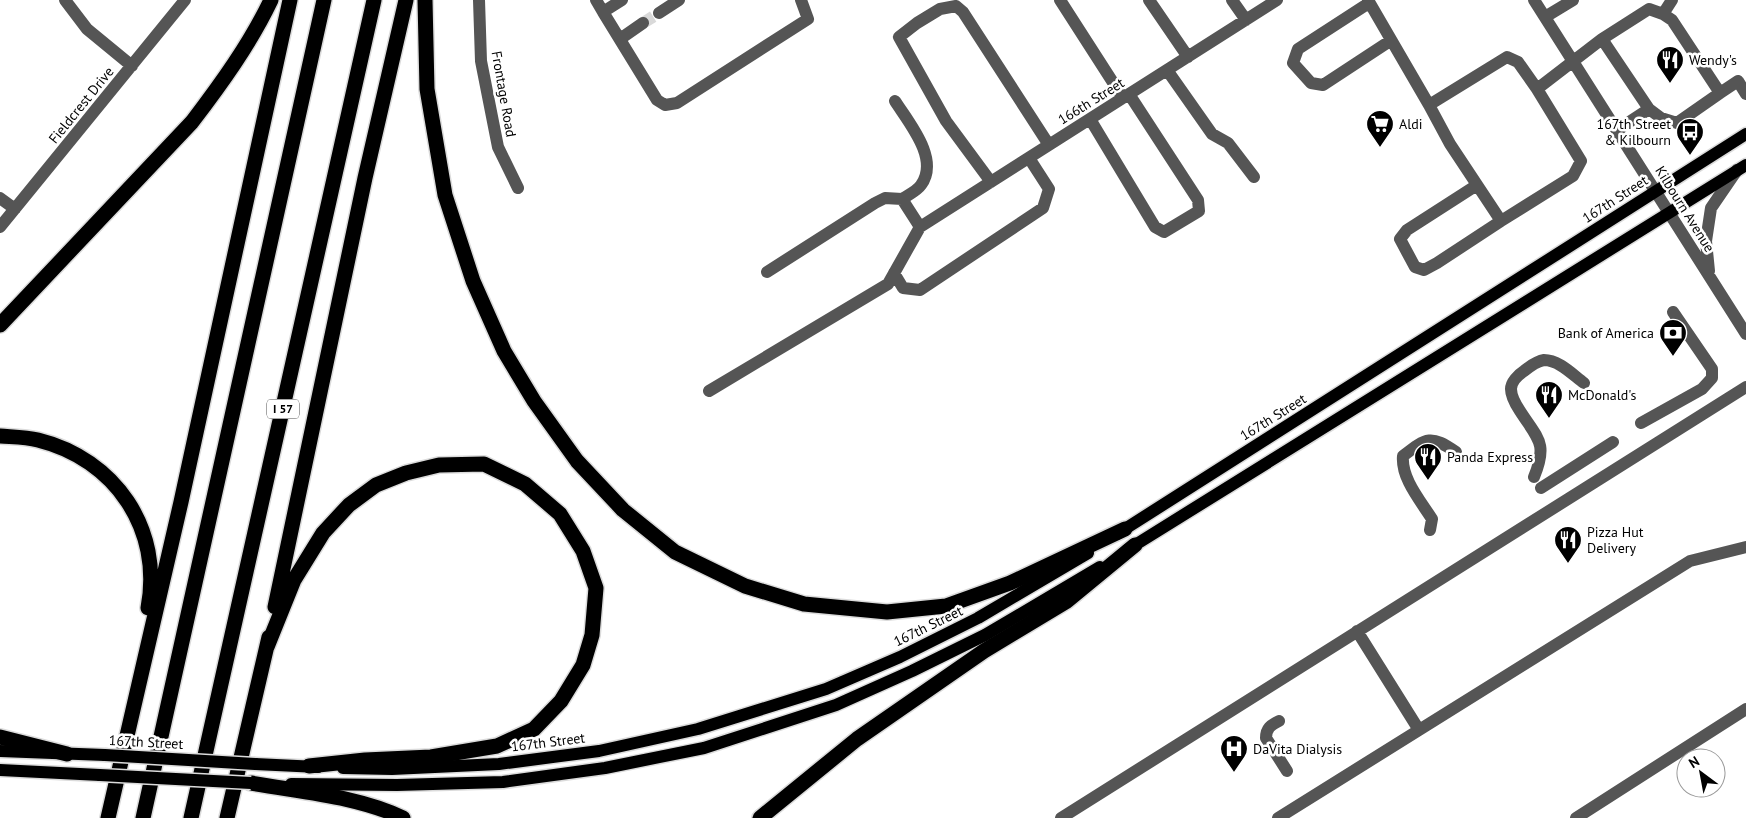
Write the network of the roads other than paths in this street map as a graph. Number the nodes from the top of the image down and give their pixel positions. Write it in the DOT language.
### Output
graph roads {
  1 [pos="65,0"];
  2 [pos="184,0"];
  3 [pos="271,0"];
  4 [pos="290,0"];
  5 [pos="324,0"];
  6 [pos="374,0"];
  7 [pos="406,0"];
  8 [pos="425,0"];
  9 [pos="479,0"];
  10 [pos="596,0"];
  11 [pos="622,0"];
  12 [pos="679,0"];
  13 [pos="801,0"];
  14 [pos="1060,0"];
  15 [pos="1150,0"];
  16 [pos="1232,0"];
  17 [pos="1277,0"];
  18 [pos="1534,0"];
  19 [pos="1573,0"];
  20 [pos="1672,0"];
  21 [pos="1368,2"];
  22 [pos="604,12"];
  23 [pos="659,13"];
  24 [pos="1663,14"];
  25 [pos="1545,17"];
  26 [pos="1246,20"];
  27 [pos="643,23"];
  28 [pos="620,39"];
  29 [pos="1602,39"];
  30 [pos="1390,41"];
  31 [pos="1188,57"];
  32 [pos="1574,62"];
  33 [pos="132,66"];
  34 [pos="1167,70"];
  35 [pos="1742,79"];
  36 [pos="1537,88"];
  37 [pos="1720,93"];
  38 [pos="1746,94"];
  39 [pos="1126,96"];
  40 [pos="896,101"];
  41 [pos="1429,105"];
  42 [pos="1649,109"];
  43 [pos="1090,119"];
  44 [pos="1617,130"];
  45 [pos="1746,134"];
  46 [pos="1049,145"];
  47 [pos="1029,158"];
  48 [pos="1742,168"];
  49 [pos="1254,176"];
  50 [pos="991,182"];
  51 [pos="1477,184"];
  52 [pos="518,188"];
  53 [pos="1656,190"];
  54 [pos="0,198"];
  55 [pos="902,199"];
  56 [pos="15,209"];
  57 [pos="1670,212"];
  58 [pos="1501,221"];
  59 [pos="0,227"];
  60 [pos="920,228"];
  61 [pos="767,272"];
  62 [pos="894,273"];
  63 [pos="1710,276"];
  64 [pos="1673,312"];
  65 [pos="0,325"];
  66 [pos="1746,334"];
  67 [pos="1584,383"];
  68 [pos="1746,387"];
  69 [pos="709,391"];
  70 [pos="1640,423"];
  71 [pos="0,436"];
  72 [pos="1613,442"];
  73 [pos="1456,452"];
  74 [pos="1125,529"];
  75 [pos="1430,530"];
  76 [pos="1135,545"];
  77 [pos="1746,548"];
  78 [pos="1357,631"];
  79 [pos="267,647"];
  80 [pos="144,667"];
  81 [pos="1746,710"];
  82 [pos="1279,721"];
  83 [pos="1419,730"];
  84 [pos="0,737"];
  85 [pos="0,752"];
  86 [pos="67,754"];
  87 [pos="309,766"];
  88 [pos="0,770"];
  89 [pos="1287,771"];
  90 [pos="251,783"];
  91 [pos="108,818"];
  92 [pos="142,818"];
  93 [pos="191,818"];
  94 [pos="227,818"];
  95 [pos="403,818"];
  96 [pos="760,818"];
  97 [pos="1061,818"];
  98 [pos="1278,818"];
  99 [pos="1576,818"];
  1 -- 33 [label="street"];
  2 -- 33 [label="street, Fieldcrest Drive"];
  3 -- 65 [label="highway"];
  4 -- 80 [label="highway"];
  5 -- 92 [label="highway"];
  6 -- 93 [label="highway, I 57"];
  7 -- 79 [label="highway"];
  8 -- 74 [label="highway"];
  9 -- 52 [label="street, Frontage Road"];
  10 -- 22 [label="street"];
  11 -- 22 [label="street"];
  12 -- 23 [label="street"];
  13 -- 28 [label="street"];
  14 -- 39 [label="street"];
  15 -- 31 [label="street"];
  16 -- 26 [label="street"];
  17 -- 26 [label="street, 166th Street"];
  18 -- 25 [label="street, Kilbourn Avenue"];
  19 -- 25 [label="street"];
  20 -- 24 [label="street"];
  21 -- 30 [label="street"];
  21 -- 30 [label="street"];
  22 -- 28 [label="street"];
  24 -- 29 [label="street"];
  24 -- 37 [label="street"];
  25 -- 32 [label="street, Kilbourn Avenue"];
  26 -- 31 [label="street, 166th Street"];
  27 -- 28 [label="street"];
  29 -- 32 [label="street"];
  29 -- 42 [label="street"];
  30 -- 41 [label="street"];
  31 -- 34 [label="street, 166th Street"];
  32 -- 36 [label="street"];
  32 -- 44 [label="street, Kilbourn Avenue"];
  33 -- 56 [label="street, Fieldcrest Drive"];
  34 -- 39 [label="street, 166th Street"];
  34 -- 49 [label="street"];
  35 -- 37 [label="street"];
  35 -- 38 [label="street"];
  36 -- 41 [label="street"];
  36 -- 58 [label="street"];
  37 -- 42 [label="street"];
  39 -- 43 [label="street, 166th Street"];
  39 -- 43 [label="street"];
  40 -- 55 [label="street"];
  41 -- 51 [label="street"];
  42 -- 44 [label="street"];
  43 -- 46 [label="street, 166th Street"];
  44 -- 53 [label="street, Kilbourn Avenue"];
  45 -- 53 [label="main road, 167th Street"];
  46 -- 47 [label="street, 166th Street"];
  46 -- 50 [label="street"];
  47 -- 50 [label="street, 166th Street"];
  47 -- 62 [label="street"];
  48 -- 57 [label="main road"];
  48 -- 63 [label="street"];
  50 -- 60 [label="street, 166th Street"];
  51 -- 58 [label="street"];
  51 -- 58 [label="street"];
  53 -- 57 [label="street, Kilbourn Avenue"];
  53 -- 74 [label="main road, 167th Street"];
  54 -- 56 [label="street"];
  55 -- 60 [label="street"];
  55 -- 61 [label="street"];
  56 -- 59 [label="street, Fieldcrest Drive"];
  57 -- 63 [label="street, Kilbourn Avenue"];
  57 -- 76 [label="main road"];
  60 -- 62 [label="street"];
  62 -- 69 [label="street"];
  63 -- 66 [label="street, Kilbourn Avenue"];
  64 -- 70 [label="street"];
  67 -- 72 [label="street"];
  68 -- 78 [label="street"];
  71 -- 80 [label="highway"];
  73 -- 75 [label="street"];
  74 -- 87 [label="main road, 167th Street"];
  76 -- 90 [label="main road"];
  76 -- 96 [label="highway"];
  77 -- 83 [label="street"];
  78 -- 83 [label="street"];
  78 -- 97 [label="street"];
  79 -- 87 [label="highway"];
  79 -- 94 [label="highway"];
  80 -- 91 [label="highway"];
  81 -- 99 [label="street"];
  82 -- 89 [label="street"];
  83 -- 98 [label="street"];
  84 -- 86 [label="highway"];
  85 -- 86 [label="main road, 167th Street"];
  86 -- 87 [label="main road, 167th Street, bridge"];
  88 -- 90 [label="main road, bridge"];
  90 -- 95 [label="highway"];
}
